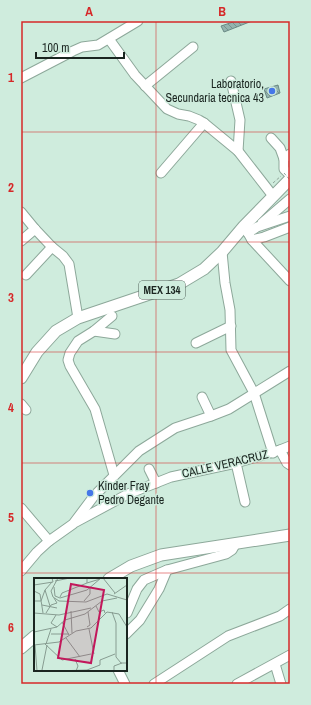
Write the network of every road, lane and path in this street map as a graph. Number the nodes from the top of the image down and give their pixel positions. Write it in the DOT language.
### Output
graph roads {
  1 [pos="138,21"];
  2 [pos="109,38"];
  3 [pos="193,47"];
  4 [pos="21,78"];
  5 [pos="231,81"];
  6 [pos="145,86"];
  7 [pos="204,123"];
  8 [pos="271,138"];
  9 [pos="238,151"];
  10 [pos="287,156"];
  11 [pos="160,173"];
  12 [pos="288,177"];
  13 [pos="269,192"];
  14 [pos="290,199"];
  15 [pos="21,212"];
  16 [pos="290,216"];
  17 [pos="257,226"];
  18 [pos="290,227"];
  19 [pos="35,229"];
  20 [pos="248,233"];
  21 [pos="21,241"];
  22 [pos="52,248"];
  23 [pos="222,252"];
  24 [pos="26,275"];
  25 [pos="290,281"];
  26 [pos="112,316"];
  27 [pos="78,318"];
  28 [pos="231,326"];
  29 [pos="94,331"];
  30 [pos="115,334"];
  31 [pos="196,343"];
  32 [pos="290,370"];
  33 [pos="21,378"];
  34 [pos="254,393"];
  35 [pos="202,397"];
  36 [pos="211,416"];
  37 [pos="290,446"];
  38 [pos="277,451"];
  39 [pos="236,463"];
  40 [pos="290,465"];
  41 [pos="149,469"];
  42 [pos="114,475"];
  43 [pos="156,483"];
  44 [pos="245,502"];
  45 [pos="21,508"];
  46 [pos="73,524"];
  47 [pos="290,535"];
  48 [pos="49,541"];
  49 [pos="236,544"];
  50 [pos="168,570"];
  51 [pos="21,571"];
  52 [pos="111,578"];
  53 [pos="290,609"];
  54 [pos="128,613"];
  55 [pos="127,633"];
  56 [pos="34,637"];
  57 [pos="21,648"];
  58 [pos="290,655"];
  59 [pos="275,664"];
  60 [pos="118,671"];
  61 [pos="124,684"];
  62 [pos="154,684"];
  63 [pos="237,684"];
  64 [pos="281,684"];
  1 -- 2 [label="street"];
  2 -- 4 [label="street"];
  2 -- 6 [label="street"];
  3 -- 6 [label="street"];
  5 -- 9 [label="street"];
  6 -- 7 [label="street"];
  7 -- 9 [label="street"];
  7 -- 11 [label="street"];
  8 -- 10 [label="street"];
  9 -- 13 [label="street"];
  10 -- 12 [label="street"];
  12 -- 13 [label="main road, MEX 134"];
  12 -- 13 [label="path"];
  13 -- 20 [label="main road, MEX 134"];
  14 -- 17 [label="street"];
  15 -- 19 [label="street"];
  16 -- 17 [label="street"];
  17 -- 20 [label="street"];
  18 -- 20 [label="street"];
  19 -- 21 [label="street"];
  19 -- 22 [label="street"];
  20 -- 23 [label="main road, MEX 134"];
  20 -- 25 [label="street"];
  22 -- 24 [label="street"];
  22 -- 27 [label="street"];
  23 -- 27 [label="main road, MEX 134"];
  23 -- 28 [label="street"];
  26 -- 29 [label="street"];
  27 -- 33 [label="main road, MEX 134"];
  28 -- 31 [label="street"];
  28 -- 34 [label="street"];
  29 -- 30 [label="street"];
  29 -- 42 [label="street"];
  32 -- 34 [label="street"];
  34 -- 36 [label="street"];
  34 -- 38 [label="street"];
  35 -- 36 [label="street"];
  36 -- 42 [label="street"];
  37 -- 38 [label="street, CALLE VERACRUZ"];
  38 -- 39 [label="street, CALLE VERACRUZ"];
  38 -- 40 [label="street"];
  39 -- 43 [label="street, CALLE VERACRUZ"];
  39 -- 44 [label="street"];
  41 -- 43 [label="street"];
  42 -- 46 [label="street"];
  43 -- 46 [label="street, CALLE VERACRUZ"];
  45 -- 48 [label="street"];
  46 -- 48 [label="street"];
  47 -- 49 [label="main road"];
  48 -- 51 [label="street"];
  49 -- 50 [label="street"];
  49 -- 52 [label="main road"];
  50 -- 54 [label="street"];
  50 -- 55 [label="street"];
  53 -- 62 [label="street"];
  56 -- 57 [label="main road"];
  58 -- 59 [label="street"];
  59 -- 63 [label="street"];
  59 -- 64 [label="street"];
  60 -- 61 [label="street"];
}
